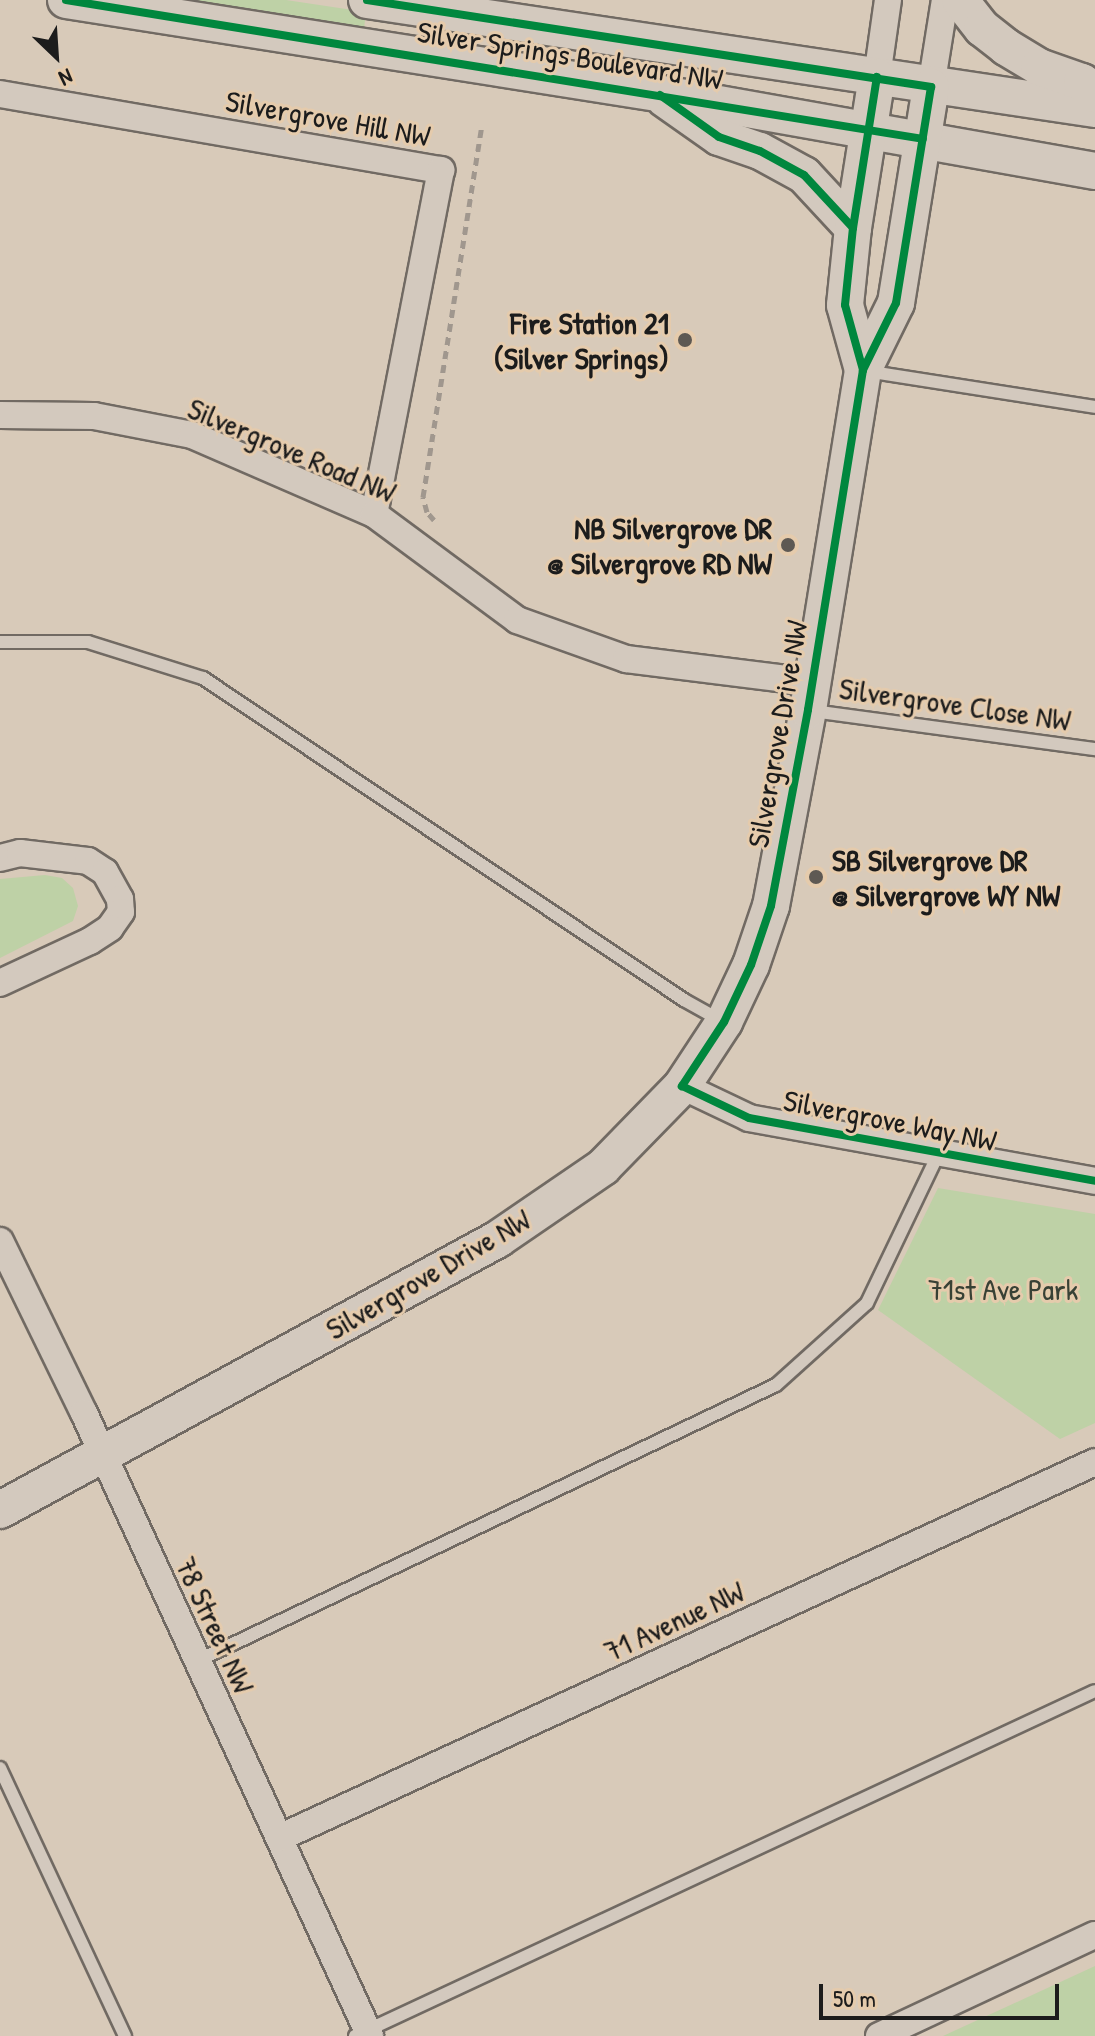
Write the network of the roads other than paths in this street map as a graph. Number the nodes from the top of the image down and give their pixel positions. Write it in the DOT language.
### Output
graph roads {
  1 [pos="66,0"];
  2 [pos="367,0"];
  3 [pos="888,0"];
  4 [pos="945,0"];
  5 [pos="960,0"];
  6 [pos="877,77"];
  7 [pos="931,87"];
  8 [pos="657,93"];
  9 [pos="0,94"];
  10 [pos="1095,94"];
  11 [pos="1095,109"];
  12 [pos="869,128"];
  13 [pos="923,139"];
  14 [pos="1095,171"];
  15 [pos="853,228"];
  16 [pos="863,370"];
  17 [pos="1095,407"];
  18 [pos="0,415"];
  19 [pos="374,514"];
  20 [pos="0,642"];
  21 [pos="809,696"];
  22 [pos="1095,749"];
  23 [pos="0,858"];
  24 [pos="0,983"];
  25 [pos="724,1022"];
  26 [pos="682,1086"];
  27 [pos="938,1155"];
  28 [pos="1095,1181"];
  29 [pos="0,1241"];
  30 [pos="103,1455"];
  31 [pos="1095,1462"];
  32 [pos="0,1510"];
  33 [pos="196,1661"];
  34 [pos="1095,1691"];
  35 [pos="0,1768"];
  36 [pos="279,1838"];
  37 [pos="1095,1935"];
  38 [pos="364,2034"];
  39 [pos="125,2036"];
  40 [pos="879,2036"];
  1 -- 8 [label="street, Silver Springs Boulevard NW"];
  2 -- 6 [label="street, Silver Springs Boulevard NW"];
  3 -- 6 [label="street, Silvergrove Drive NW"];
  4 -- 7 [label="street, Silvergrove Drive NW"];
  5 -- 10 [label="street"];
  6 -- 7 [label="street, Silver Springs Boulevard NW"];
  6 -- 12 [label="street, Silvergrove Drive NW"];
  7 -- 11 [label="street, Silver Springs Boulevard NW"];
  7 -- 13 [label="street, Silvergrove Drive NW"];
  8 -- 12 [label="street, Silver Springs Boulevard NW"];
  8 -- 15 [label="street"];
  9 -- 19 [label="street, Silvergrove Hill NW"];
  12 -- 13 [label="street, Silver Springs Boulevard NW"];
  12 -- 15 [label="street, Silvergrove Drive NW"];
  13 -- 14 [label="street, Silver Springs Boulevard NW"];
  13 -- 16 [label="street, Silvergrove Drive NW"];
  15 -- 16 [label="street, Silvergrove Drive NW"];
  16 -- 17 [label="lane"];
  16 -- 21 [label="street, Silvergrove Drive NW"];
  18 -- 19 [label="street, Silvergrove Road NW"];
  19 -- 21 [label="street, Silvergrove Road NW"];
  20 -- 25 [label="lane"];
  21 -- 22 [label="lane, Silvergrove Close NW"];
  21 -- 25 [label="street, Silvergrove Drive NW"];
  23 -- 24 [label="street"];
  25 -- 26 [label="street, Silvergrove Drive NW"];
  26 -- 27 [label="street, Silvergrove Way NW"];
  26 -- 30 [label="street, Silvergrove Drive NW"];
  27 -- 28 [label="street, Silvergrove Way NW"];
  27 -- 33 [label="lane"];
  29 -- 30 [label="street, 78 Street NW"];
  30 -- 32 [label="street, Silvergrove Drive NW"];
  30 -- 33 [label="street, 78 Street NW"];
  31 -- 36 [label="street, 71 Avenue NW"];
  33 -- 36 [label="street, 78 Street NW"];
  34 -- 38 [label="lane"];
  35 -- 39 [label="lane"];
  36 -- 38 [label="street, 78 Street NW"];
  37 -- 40 [label="street"];
}
